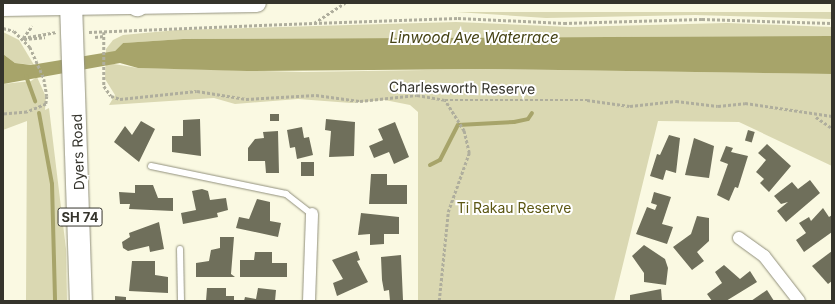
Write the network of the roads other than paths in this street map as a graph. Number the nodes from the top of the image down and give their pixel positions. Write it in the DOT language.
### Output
graph roads {
  1 [pos="257,3"];
  2 [pos="136,4"];
  3 [pos="71,5"];
  4 [pos="3,6"];
  5 [pos="151,166"];
  6 [pos="312,214"];
  7 [pos="739,238"];
  8 [pos="180,250"];
  9 [pos="81,301"];
  10 [pos="181,301"];
  11 [pos="309,301"];
  12 [pos="799,301"];
  1 -- 2 [label="main road"];
  2 -- 3 [label="main road"];
  3 -- 4 [label="main road"];
  3 -- 9 [label="highway, Dyers Road / SH 74"];
  5 -- 6 [label="lane"];
  6 -- 11 [label="street"];
  7 -- 12 [label="street"];
  8 -- 10 [label="lane"];
}
